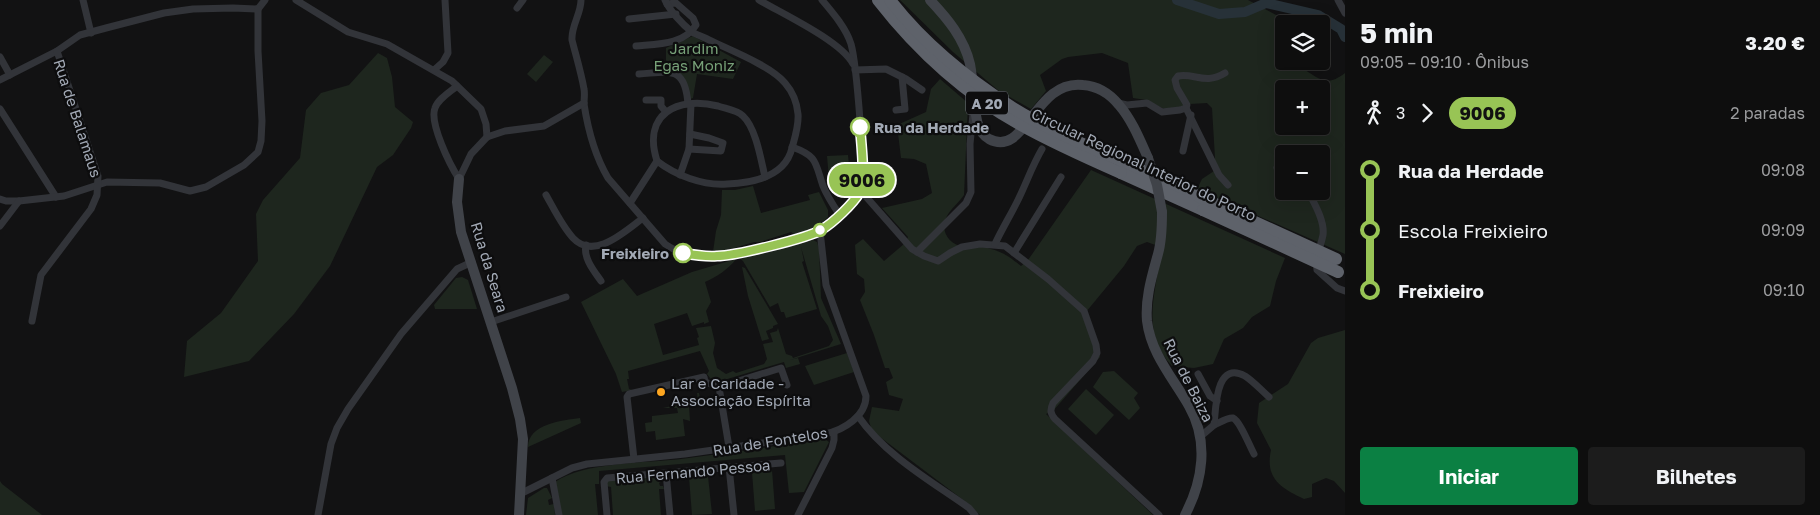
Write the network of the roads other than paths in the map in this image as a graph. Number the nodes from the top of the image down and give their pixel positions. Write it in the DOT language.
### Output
graph roads {
  1 [pos="83,0"];
  2 [pos="265,0"];
  3 [pos="296,0"];
  4 [pos="445,0"];
  5 [pos="523,0"];
  6 [pos="581,0"];
  7 [pos="759,0"];
  8 [pos="822,0"];
  9 [pos="878,0"];
  10 [pos="890,0"];
  11 [pos="930,0"];
  12 [pos="1338,0"];
  13 [pos="666,2"];
  14 [pos="517,8"];
  15 [pos="258,9"];
  16 [pos="1345,13"];
  17 [pos="676,14"];
  18 [pos="629,18"];
  19 [pos="91,32"];
  20 [pos="692,32"];
  21 [pos="636,46"];
  22 [pos="57,51"];
  23 [pos="0,57"];
  24 [pos="434,70"];
  25 [pos="856,70"];
  26 [pos="1225,73"];
  27 [pos="638,74"];
  28 [pos="10,75"];
  29 [pos="902,77"];
  30 [pos="0,80"];
  31 [pos="457,86"];
  32 [pos="922,90"];
  33 [pos="646,100"];
  34 [pos="584,103"];
  35 [pos="1118,103"];
  36 [pos="689,104"];
  37 [pos="1186,108"];
  38 [pos="0,109"];
  39 [pos="896,110"];
  40 [pos="976,111"];
  41 [pos="666,112"];
  42 [pos="1191,115"];
  43 [pos="690,134"];
  44 [pos="487,137"];
  45 [pos="792,147"];
  46 [pos="689,149"];
  47 [pos="1042,149"];
  48 [pos="1183,151"];
  49 [pos="657,161"];
  50 [pos="1121,167"];
  51 [pos="680,175"];
  52 [pos="765,177"];
  53 [pos="1061,177"];
  54 [pos="459,178"];
  55 [pos="99,184"];
  56 [pos="1228,185"];
  57 [pos="861,191"];
  58 [pos="546,196"];
  59 [pos="56,197"];
  60 [pos="0,199"];
  61 [pos="1313,200"];
  62 [pos="20,201"];
  63 [pos="630,202"];
  64 [pos="839,214"];
  65 [pos="643,218"];
  66 [pos="0,226"];
  67 [pos="820,230"];
  68 [pos="995,244"];
  69 [pos="586,246"];
  70 [pos="917,252"];
  71 [pos="1014,253"];
  72 [pos="472,262"];
  73 [pos="1341,267"];
  74 [pos="601,281"];
  75 [pos="1345,291"];
  76 [pos="566,297"];
  77 [pos="32,321"];
  78 [pos="491,322"];
  79 [pos="1198,374"];
  80 [pos="786,385"];
  81 [pos="719,387"];
  82 [pos="1269,397"];
  83 [pos="1217,401"];
  84 [pos="858,416"];
  85 [pos="1214,425"];
  86 [pos="834,432"];
  87 [pos="1201,436"];
  88 [pos="729,448"];
  89 [pos="1254,454"];
  90 [pos="634,459"];
  91 [pos="781,463"];
  92 [pos="729,467"];
  93 [pos="666,473"];
  94 [pos="552,478"];
  95 [pos="520,494"];
  96 [pos="318,515"];
  97 [pos="519,515"];
  98 [pos="559,515"];
  99 [pos="606,515"];
  100 [pos="670,515"];
  101 [pos="734,515"];
  102 [pos="798,515"];
  103 [pos="975,515"];
  104 [pos="1159,515"];
  105 [pos="1185,515"];
  1 -- 19 [label="street"];
  2 -- 15 [label="street"];
  3 -- 24 [label="street"];
  4 -- 24 [label="street"];
  5 -- 14 [label="street"];
  6 -- 34 [label="street"];
  7 -- 25 [label="street"];
  8 -- 25 [label="street"];
  9 -- 50 [label="highway, Circular Regional Interior do Porto / A 20, bridge"];
  10 -- 50 [label="highway, Circular Regional Interior do Porto / A 20, bridge"];
  11 -- 40 [label="street, Rua de Baiza"];
  12 -- 16 [label="street"];
  13 -- 17 [label="street"];
  13 -- 20 [label="street"];
  15 -- 19 [label="street"];
  15 -- 55 [label="street"];
  17 -- 18 [label="street"];
  17 -- 20 [label="street"];
  19 -- 22 [label="street"];
  20 -- 21 [label="street"];
  20 -- 45 [label="street"];
  22 -- 28 [label="street"];
  22 -- 55 [label="street, Rua de Balamaus"];
  23 -- 28 [label="street"];
  24 -- 31 [label="street"];
  25 -- 29 [label="street"];
  25 -- 57 [label="street"];
  26 -- 37 [label="street"];
  27 -- 36 [label="street"];
  28 -- 30 [label="street"];
  29 -- 32 [label="street"];
  29 -- 39 [label="street"];
  31 -- 44 [label="street"];
  31 -- 54 [label="street"];
  33 -- 41 [label="street"];
  34 -- 44 [label="street"];
  34 -- 63 [label="street"];
  35 -- 37 [label="street"];
  35 -- 40 [label="street, Rua de Baiza"];
  35 -- 87 [label="street, Rua de Baiza, bridge"];
  36 -- 41 [label="street"];
  36 -- 43 [label="street"];
  36 -- 52 [label="street"];
  37 -- 42 [label="street"];
  38 -- 59 [label="street"];
  40 -- 70 [label="street"];
  41 -- 49 [label="street"];
  42 -- 48 [label="street"];
  42 -- 56 [label="street"];
  43 -- 46 [label="street"];
  43 -- 46 [label="street"];
  44 -- 54 [label="street, Rua da Seara"];
  45 -- 52 [label="street"];
  45 -- 64 [label="street"];
  46 -- 51 [label="street"];
  47 -- 68 [label="street"];
  49 -- 51 [label="street"];
  49 -- 63 [label="street"];
  50 -- 73 [label="highway, Circular Regional Interior do Porto / A 20, bridge"];
  50 -- 73 [label="highway, Circular Regional Interior do Porto / A 20, bridge"];
  51 -- 52 [label="street"];
  53 -- 71 [label="street"];
  54 -- 72 [label="street, Rua da Seara"];
  55 -- 59 [label="street"];
  55 -- 77 [label="street"];
  57 -- 64 [label="street"];
  57 -- 70 [label="street"];
  58 -- 69 [label="street"];
  59 -- 62 [label="street"];
  60 -- 62 [label="street"];
  61 -- 75 [label="street"];
  62 -- 66 [label="street"];
  63 -- 65 [label="street"];
  64 -- 67 [label="street"];
  65 -- 67 [label="street"];
  65 -- 69 [label="street"];
  67 -- 84 [label="street"];
  68 -- 70 [label="street"];
  68 -- 71 [label="street"];
  69 -- 74 [label="street"];
  71 -- 104 [label="street"];
  72 -- 78 [label="street, Rua da Seara"];
  72 -- 96 [label="street"];
  76 -- 78 [label="street"];
  78 -- 95 [label="street, Rua da Seara"];
  79 -- 83 [label="street"];
  80 -- 81 [label="street"];
  81 -- 88 [label="street"];
  81 -- 90 [label="street"];
  82 -- 83 [label="street"];
  83 -- 85 [label="street"];
  84 -- 86 [label="street, Rua de Fontelos"];
  84 -- 103 [label="street"];
  85 -- 87 [label="street"];
  85 -- 89 [label="street"];
  86 -- 88 [label="street, Rua de Fontelos"];
  86 -- 102 [label="street"];
  87 -- 105 [label="street, Rua de Baiza"];
  88 -- 90 [label="street, Rua de Fontelos"];
  90 -- 94 [label="street, Rua de Fontelos"];
  91 -- 92 [label="street, Rua Fernando Pessoa"];
  92 -- 93 [label="street, Rua Fernando Pessoa"];
  92 -- 101 [label="street"];
  93 -- 99 [label="street, Rua Fernando Pessoa"];
  93 -- 100 [label="street"];
  94 -- 95 [label="street, Rua de Fontelos"];
  94 -- 98 [label="street"];
  95 -- 97 [label="street, Rua da Seara"];
}
